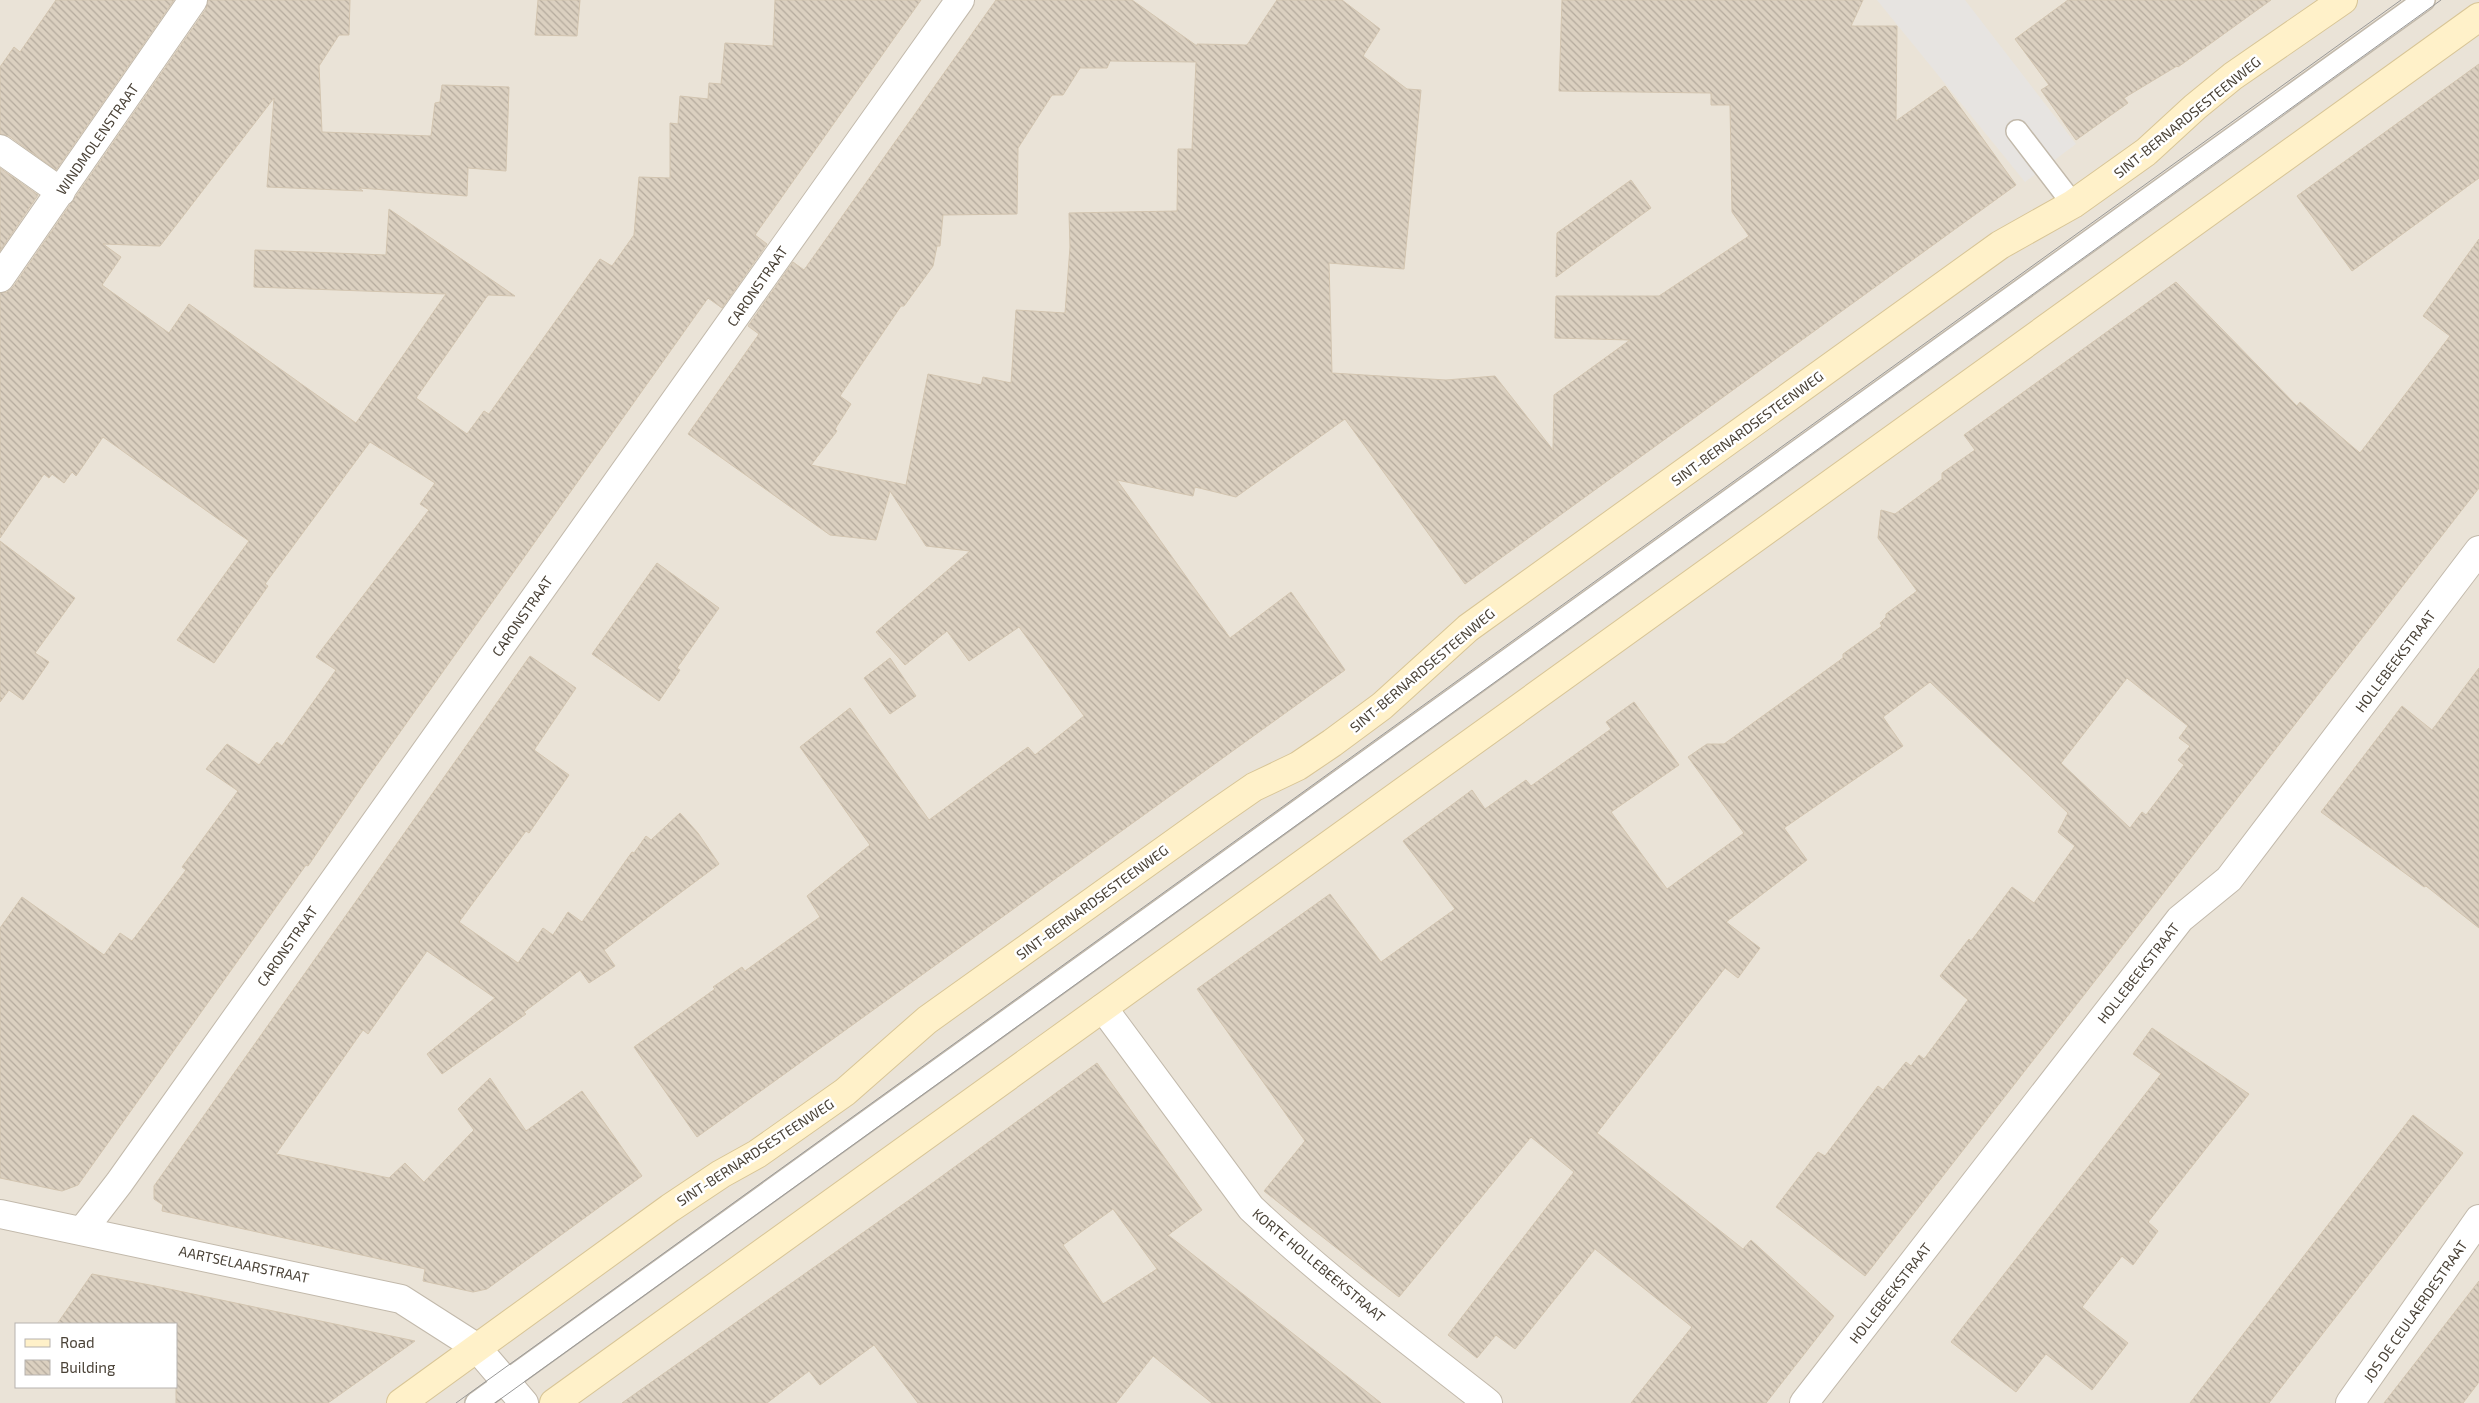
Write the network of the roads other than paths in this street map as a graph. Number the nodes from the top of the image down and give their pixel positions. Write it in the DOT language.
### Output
graph roads {
  1 [pos="193,0"];
  2 [pos="960,0"];
  3 [pos="2342,0"];
  4 [pos="2424,0"];
  5 [pos="2479,17"];
  6 [pos="2017,131"];
  7 [pos="0,148"];
  8 [pos="60,192"];
  9 [pos="2073,204"];
  10 [pos="0,278"];
  11 [pos="2479,550"];
  12 [pos="1103,1008"];
  13 [pos="0,1214"];
  14 [pos="2479,1219"];
  15 [pos="82,1231"];
  16 [pos="476,1347"];
  17 [pos="505,1382"];
  18 [pos="401,1403"];
  19 [pos="476,1403"];
  20 [pos="524,1403"];
  21 [pos="554,1403"];
  22 [pos="1488,1403"];
  23 [pos="1804,1403"];
  24 [pos="2350,1403"];
  1 -- 8 [label="street, WINDMOLENSTRAAT"];
  2 -- 15 [label="street, CARONSTRAAT"];
  3 -- 9 [label="main road, SINT-BERNARDSESTEENWEG"];
  4 -- 17 [label="lane"];
  5 -- 12 [label="main road"];
  6 -- 9 [label="lane"];
  7 -- 8 [label="street"];
  8 -- 10 [label="street, WINDMOLENSTRAAT"];
  9 -- 16 [label="main road, SINT-BERNARDSESTEENWEG"];
  11 -- 23 [label="street, HOLLEBEEKSTRAAT"];
  12 -- 21 [label="main road"];
  12 -- 22 [label="street, KORTE HOLLEBEEKSTRAAT"];
  13 -- 15 [label="street, AARTSELAARSTRAAT"];
  14 -- 24 [label="street, JOS DE CEULAERDESTRAAT"];
  15 -- 16 [label="street, AARTSELAARSTRAAT"];
  16 -- 17 [label="street, AARTSELAARSTRAAT"];
  16 -- 18 [label="main road, SINT-BERNARDSESTEENWEG"];
  17 -- 19 [label="lane"];
  17 -- 20 [label="street, AARTSELAARSTRAAT"];
}
